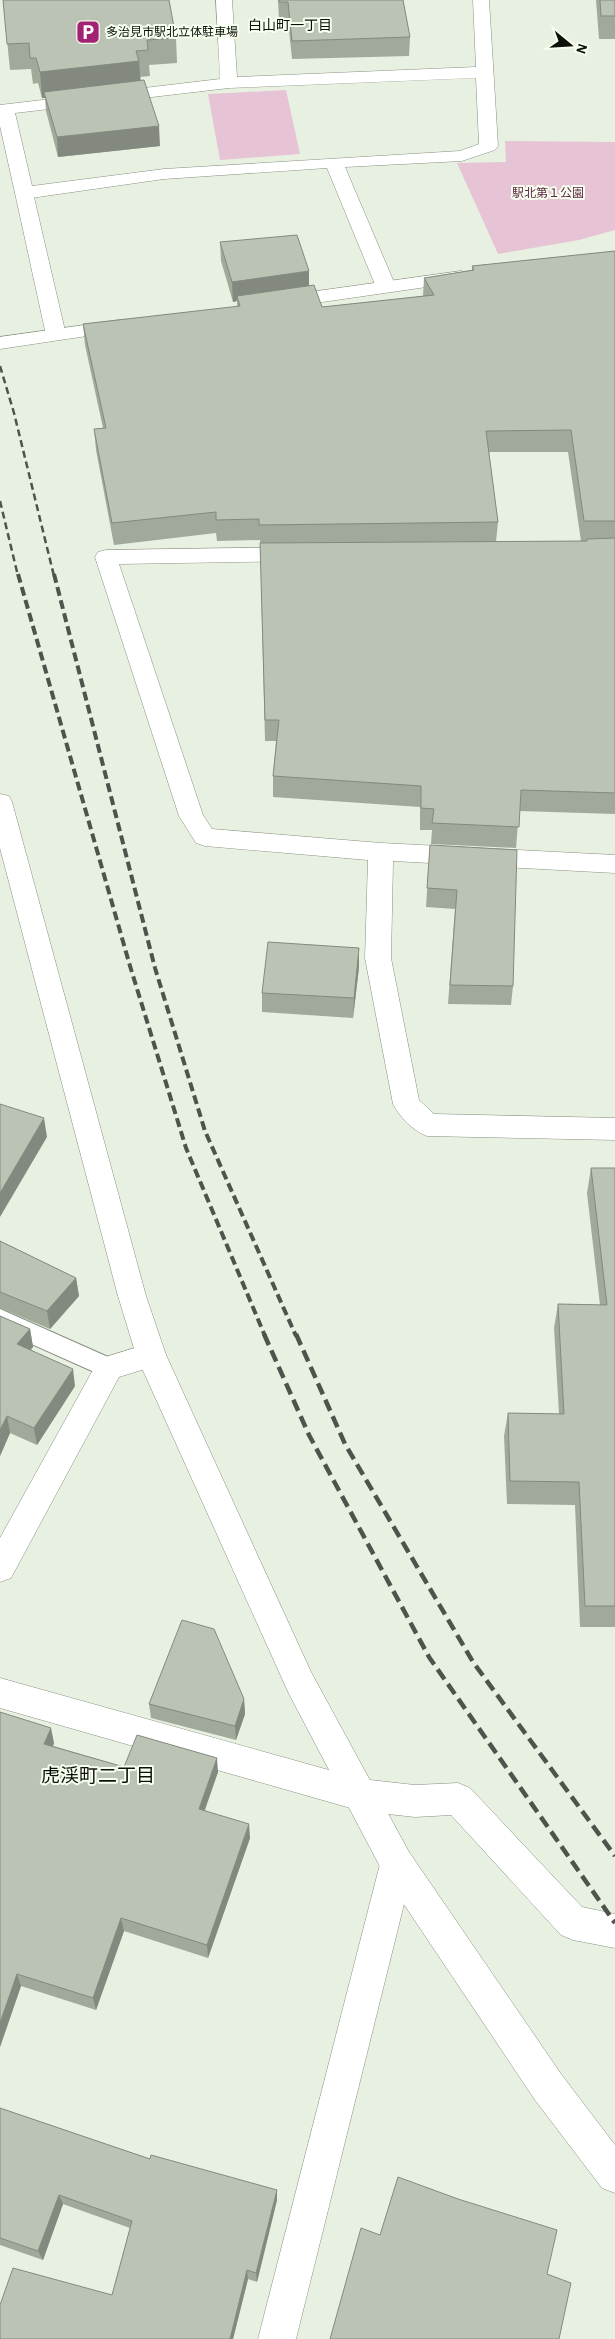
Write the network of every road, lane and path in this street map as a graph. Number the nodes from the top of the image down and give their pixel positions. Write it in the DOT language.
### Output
graph roads {
  1 [pos="224,0"];
  2 [pos="481,0"];
  3 [pos="485,72"];
  4 [pos="229,83"];
  5 [pos="3,106"];
  6 [pos="334,162"];
  7 [pos="24,193"];
  8 [pos="481,274"];
  9 [pos="386,287"];
  10 [pos="260,305"];
  11 [pos="134,324"];
  12 [pos="56,335"];
  13 [pos="0,343"];
  14 [pos="315,554"];
  15 [pos="2,818"];
  16 [pos="381,852"];
  17 [pos="615,864"];
  18 [pos="615,1129"];
  19 [pos="0,1319"];
  20 [pos="151,1355"];
  21 [pos="109,1368"];
  22 [pos="0,1568"];
  23 [pos="0,1693"];
  24 [pos="361,1795"];
  25 [pos="397,1864"];
  26 [pos="615,1931"];
  27 [pos="615,2175"];
  28 [pos="277,2339"];
  1 -- 4 [label="street"];
  2 -- 3 [label="street"];
  3 -- 4 [label="street"];
  3 -- 6 [label="street"];
  4 -- 5 [label="street"];
  5 -- 7 [label="street"];
  6 -- 7 [label="street"];
  6 -- 9 [label="street"];
  7 -- 12 [label="street"];
  8 -- 9 [label="street"];
  9 -- 10 [label="street"];
  11 -- 12 [label="street"];
  12 -- 13 [label="street"];
  14 -- 16 [label="street"];
  15 -- 20 [label="street"];
  16 -- 17 [label="street"];
  16 -- 18 [label="street"];
  19 -- 21 [label="lane"];
  20 -- 21 [label="street"];
  20 -- 24 [label="street"];
  21 -- 22 [label="street"];
  23 -- 24 [label="street"];
  24 -- 25 [label="street"];
  24 -- 26 [label="street"];
  25 -- 27 [label="street"];
  25 -- 28 [label="street"];
}
